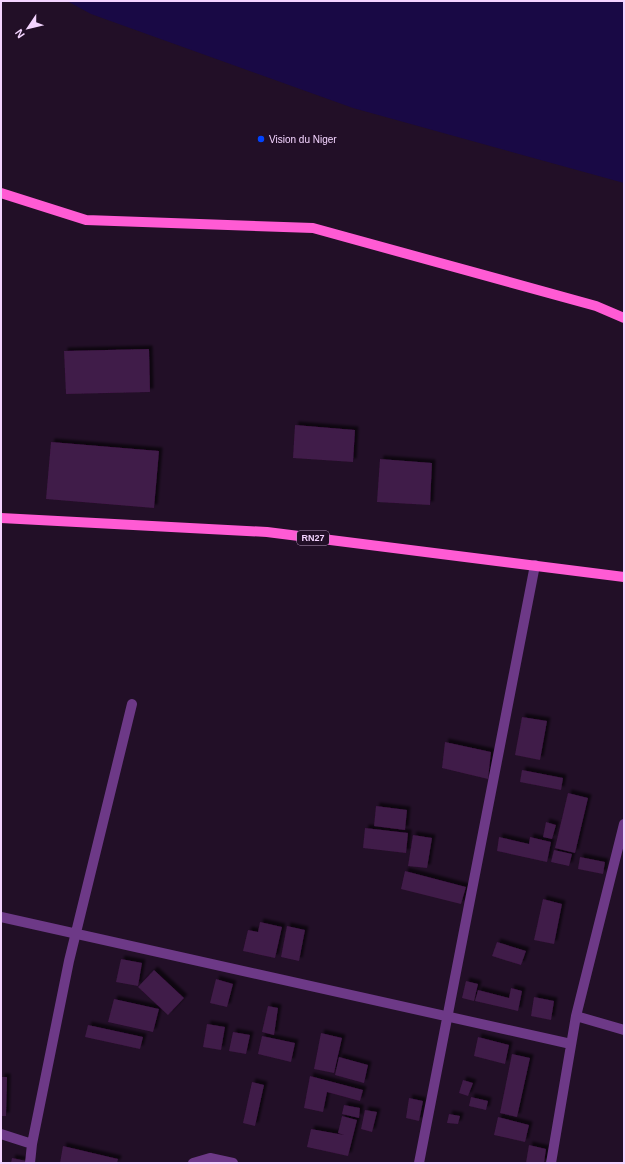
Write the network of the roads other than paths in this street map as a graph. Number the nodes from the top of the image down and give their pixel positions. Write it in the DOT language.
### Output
graph roads {
  1 [pos="1,193"];
  2 [pos="624,318"];
  3 [pos="1,518"];
  4 [pos="535,565"];
  5 [pos="624,577"];
  6 [pos="132,704"];
  7 [pos="624,824"];
  8 [pos="1,917"];
  9 [pos="76,934"];
  10 [pos="576,1016"];
  11 [pos="446,1017"];
  12 [pos="624,1030"];
  13 [pos="571,1044"];
  14 [pos="1,1134"];
  15 [pos="32,1144"];
  16 [pos="30,1163"];
  17 [pos="193,1163"];
  18 [pos="233,1163"];
  19 [pos="419,1163"];
  20 [pos="551,1163"];
  1 -- 2 [label="main road"];
  3 -- 4 [label="main road, RN27"];
  4 -- 5 [label="main road, RN27"];
  4 -- 11 [label="street"];
  6 -- 9 [label="street"];
  7 -- 10 [label="street"];
  8 -- 9 [label="street"];
  9 -- 11 [label="street"];
  9 -- 15 [label="street"];
  10 -- 12 [label="street"];
  10 -- 13 [label="street"];
  11 -- 13 [label="street"];
  11 -- 19 [label="street"];
  13 -- 20 [label="street"];
  14 -- 15 [label="street"];
  15 -- 16 [label="street"];
  17 -- 18 [label="street"];
}
